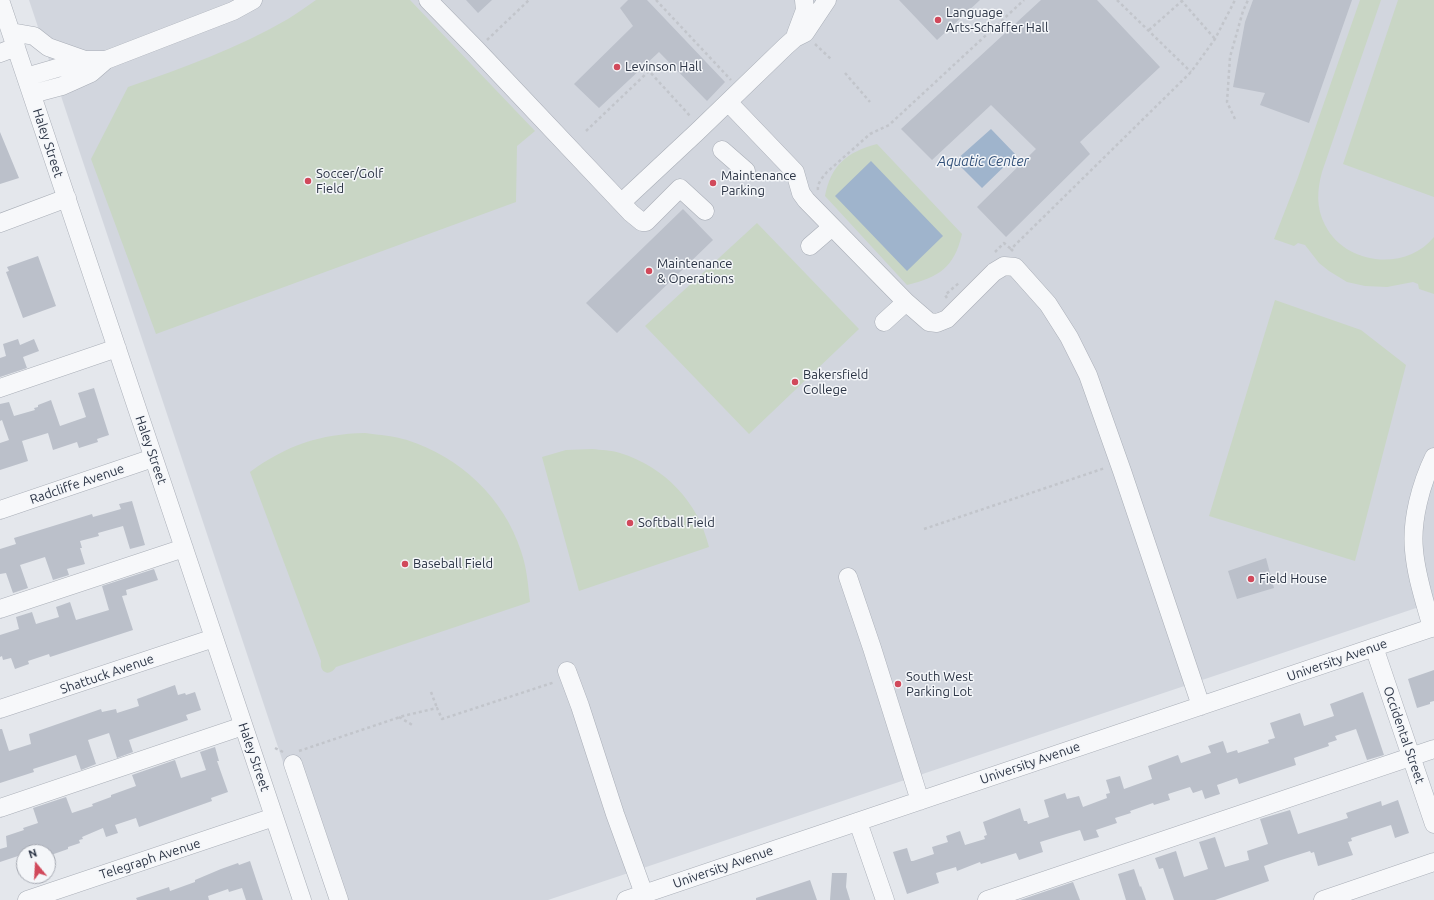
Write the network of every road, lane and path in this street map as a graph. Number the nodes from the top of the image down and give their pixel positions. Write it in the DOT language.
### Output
graph roads {
  1 [pos="0,0"];
  2 [pos="253,0"];
  3 [pos="428,0"];
  4 [pos="529,0"];
  5 [pos="656,0"];
  6 [pos="660,0"];
  7 [pos="804,0"];
  8 [pos="827,0"];
  9 [pos="1024,0"];
  10 [pos="1117,0"];
  11 [pos="1182,0"];
  12 [pos="1235,0"];
  13 [pos="1248,0"];
  14 [pos="660,5"];
  15 [pos="1149,30"];
  16 [pos="803,39"];
  17 [pos="1215,39"];
  18 [pos="9,44"];
  19 [pos="477,50"];
  20 [pos="85,60"];
  21 [pos="106,60"];
  22 [pos="832,60"];
  23 [pos="1191,72"];
  24 [pos="845,73"];
  25 [pos="26,77"];
  26 [pos="733,82"];
  27 [pos="32,94"];
  28 [pos="728,102"];
  29 [pos="870,102"];
  30 [pos="1235,119"];
  31 [pos="694,120"];
  32 [pos="586,131"];
  33 [pos="722,150"];
  34 [pos="746,171"];
  35 [pos="819,193"];
  36 [pos="67,198"];
  37 [pos="622,202"];
  38 [pos="705,211"];
  39 [pos="0,223"];
  40 [pos="832,227"];
  41 [pos="810,246"];
  42 [pos="1011,249"];
  43 [pos="993,254"];
  44 [pos="1017,255"];
  45 [pos="961,281"];
  46 [pos="948,300"];
  47 [pos="906,302"];
  48 [pos="884,322"];
  49 [pos="117,348"];
  50 [pos="0,388"];
  51 [pos="1434,457"];
  52 [pos="154,458"];
  53 [pos="1105,468"];
  54 [pos="0,510"];
  55 [pos="924,529"];
  56 [pos="184,548"];
  57 [pos="848,577"];
  58 [pos="0,610"];
  59 [pos="1433,627"];
  60 [pos="214,638"];
  61 [pos="1374,647"];
  62 [pos="568,674"];
  63 [pos="431,692"];
  64 [pos="1201,706"];
  65 [pos="437,708"];
  66 [pos="0,709"];
  67 [pos="398,717"];
  68 [pos="243,726"];
  69 [pos="414,726"];
  70 [pos="275,748"];
  71 [pos="1434,749"];
  72 [pos="1411,756"];
  73 [pos="292,757"];
  74 [pos="920,801"];
  75 [pos="0,808"];
  76 [pos="274,817"];
  77 [pos="858,822"];
  78 [pos="1434,824"];
  79 [pos="1434,862"];
  80 [pos="644,894"];
  81 [pos="27,900"];
  82 [pos="302,900"];
  83 [pos="339,900"];
  84 [pos="626,900"];
  85 [pos="885,900"];
  86 [pos="987,900"];
  87 [pos="1323,900"];
  1 -- 18 [label="street, Haley Street"];
  2 -- 21 [label="street"];
  3 -- 19 [label="street"];
  4 -- 19 [label="path"];
  5 -- 14 [label="path"];
  6 -- 14 [label="path"];
  7 -- 16 [label="street"];
  8 -- 16 [label="street"];
  9 -- 35 [label="path"];
  10 -- 15 [label="path"];
  11 -- 15 [label="path"];
  11 -- 17 [label="path"];
  12 -- 17 [label="path"];
  13 -- 30 [label="path"];
  14 -- 26 [label="path"];
  15 -- 23 [label="path"];
  16 -- 22 [label="path"];
  16 -- 28 [label="street"];
  17 -- 23 [label="path"];
  18 -- 20 [label="street"];
  18 -- 25 [label="street, Haley Street"];
  19 -- 37 [label="street"];
  20 -- 21 [label="street"];
  20 -- 25 [label="street"];
  21 -- 27 [label="street"];
  23 -- 42 [label="path"];
  24 -- 29 [label="path"];
  25 -- 27 [label="street, Haley Street"];
  27 -- 36 [label="street, Haley Street"];
  28 -- 37 [label="street"];
  28 -- 40 [label="street"];
  31 -- 32 [label="path"];
  33 -- 34 [label="street"];
  36 -- 39 [label="street"];
  36 -- 49 [label="street, Haley Street"];
  37 -- 38 [label="street"];
  40 -- 41 [label="street"];
  40 -- 47 [label="street"];
  42 -- 43 [label="path"];
  42 -- 44 [label="path"];
  45 -- 46 [label="path"];
  47 -- 48 [label="street"];
  47 -- 64 [label="street"];
  49 -- 50 [label="street"];
  49 -- 52 [label="street, Haley Street"];
  51 -- 59 [label="street"];
  52 -- 54 [label="street, Radcliffe Avenue"];
  52 -- 56 [label="street, Haley Street"];
  53 -- 55 [label="path"];
  56 -- 58 [label="street"];
  56 -- 60 [label="street, Haley Street"];
  57 -- 74 [label="street"];
  59 -- 61 [label="street, University Avenue"];
  60 -- 66 [label="street, Shattuck Avenue"];
  60 -- 68 [label="street, Haley Street"];
  61 -- 64 [label="street, University Avenue"];
  61 -- 72 [label="street, Occidental Street"];
  62 -- 65 [label="path"];
  62 -- 80 [label="street"];
  63 -- 65 [label="path"];
  64 -- 74 [label="street, University Avenue"];
  65 -- 67 [label="path"];
  67 -- 69 [label="path"];
  67 -- 73 [label="path"];
  68 -- 75 [label="street"];
  68 -- 76 [label="street, Haley Street"];
  70 -- 73 [label="path"];
  71 -- 72 [label="street"];
  72 -- 78 [label="street, Occidental Street"];
  72 -- 86 [label="street"];
  73 -- 83 [label="street"];
  74 -- 77 [label="street, University Avenue"];
  76 -- 81 [label="street, Telegraph Avenue"];
  76 -- 82 [label="street, Haley Street"];
  77 -- 80 [label="street, University Avenue"];
  77 -- 85 [label="street"];
  79 -- 87 [label="street"];
  80 -- 84 [label="street, University Avenue"];
}
